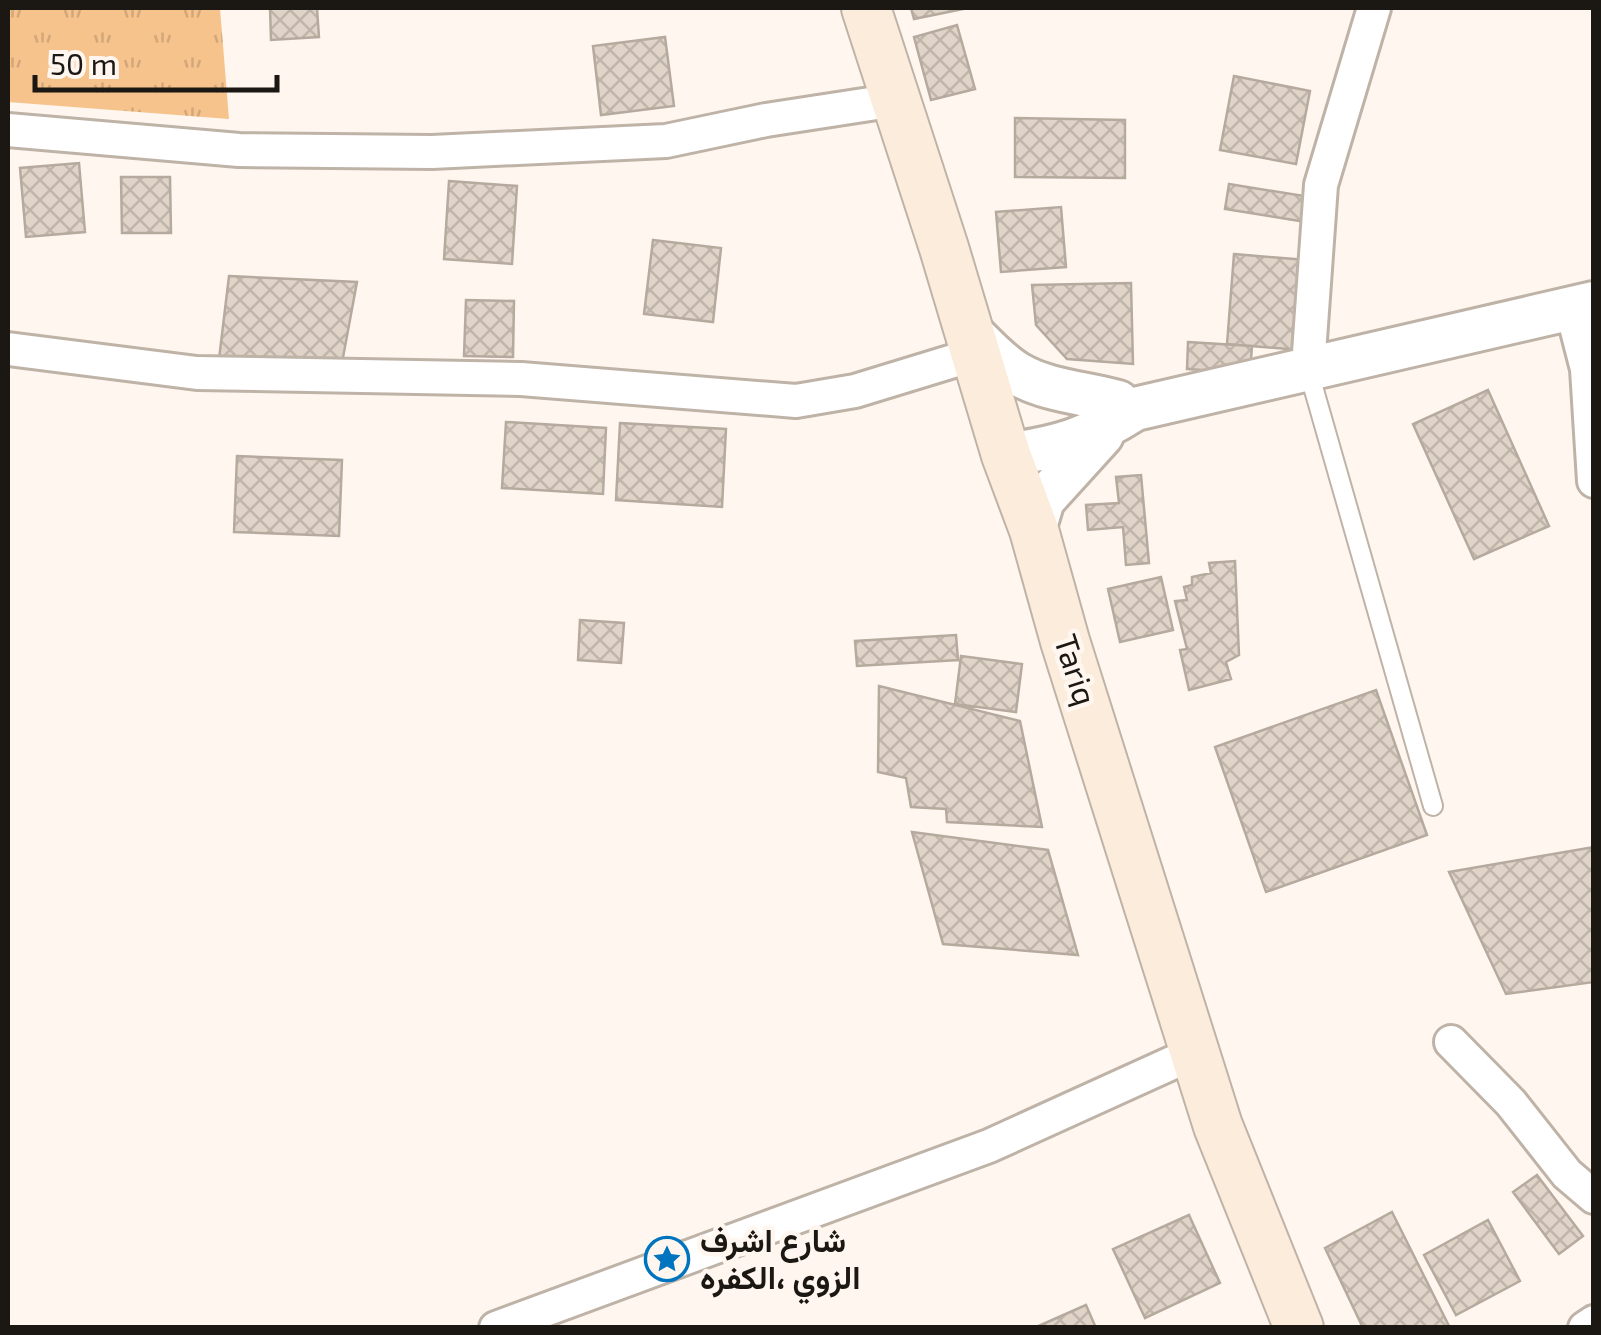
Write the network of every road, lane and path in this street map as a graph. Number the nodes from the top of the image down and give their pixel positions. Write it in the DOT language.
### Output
graph roads {
  1 [pos="866,8"];
  2 [pos="1374,8"];
  3 [pos="896,100"];
  4 [pos="8,130"];
  5 [pos="1582,305"];
  6 [pos="973,342"];
  7 [pos="8,350"];
  8 [pos="1308,367"];
  9 [pos="991,405"];
  10 [pos="1123,411"];
  11 [pos="1006,455"];
  12 [pos="1594,481"];
  13 [pos="1034,530"];
  14 [pos="1433,806"];
  15 [pos="1451,1042"];
  16 [pos="1196,1052"];
  17 [pos="1594,1197"];
  18 [pos="1594,1322"];
  19 [pos="496,1328"];
  20 [pos="1299,1328"];
  21 [pos="1585,1328"];
  1 -- 3 [label="main road, Tariq"];
  2 -- 8 [label="street"];
  3 -- 4 [label="street"];
  3 -- 6 [label="main road, Tariq"];
  5 -- 8 [label="street"];
  5 -- 12 [label="street"];
  6 -- 7 [label="street"];
  6 -- 9 [label="main road, Tariq"];
  6 -- 10 [label="street"];
  8 -- 10 [label="street"];
  8 -- 14 [label="lane"];
  9 -- 10 [label="street"];
  9 -- 11 [label="main road, Tariq"];
  10 -- 11 [label="street"];
  10 -- 13 [label="street"];
  11 -- 13 [label="main road, Tariq"];
  13 -- 16 [label="main road, Tariq"];
  15 -- 17 [label="street"];
  16 -- 19 [label="street"];
  16 -- 20 [label="main road, Tariq"];
  18 -- 21 [label="street"];
}
